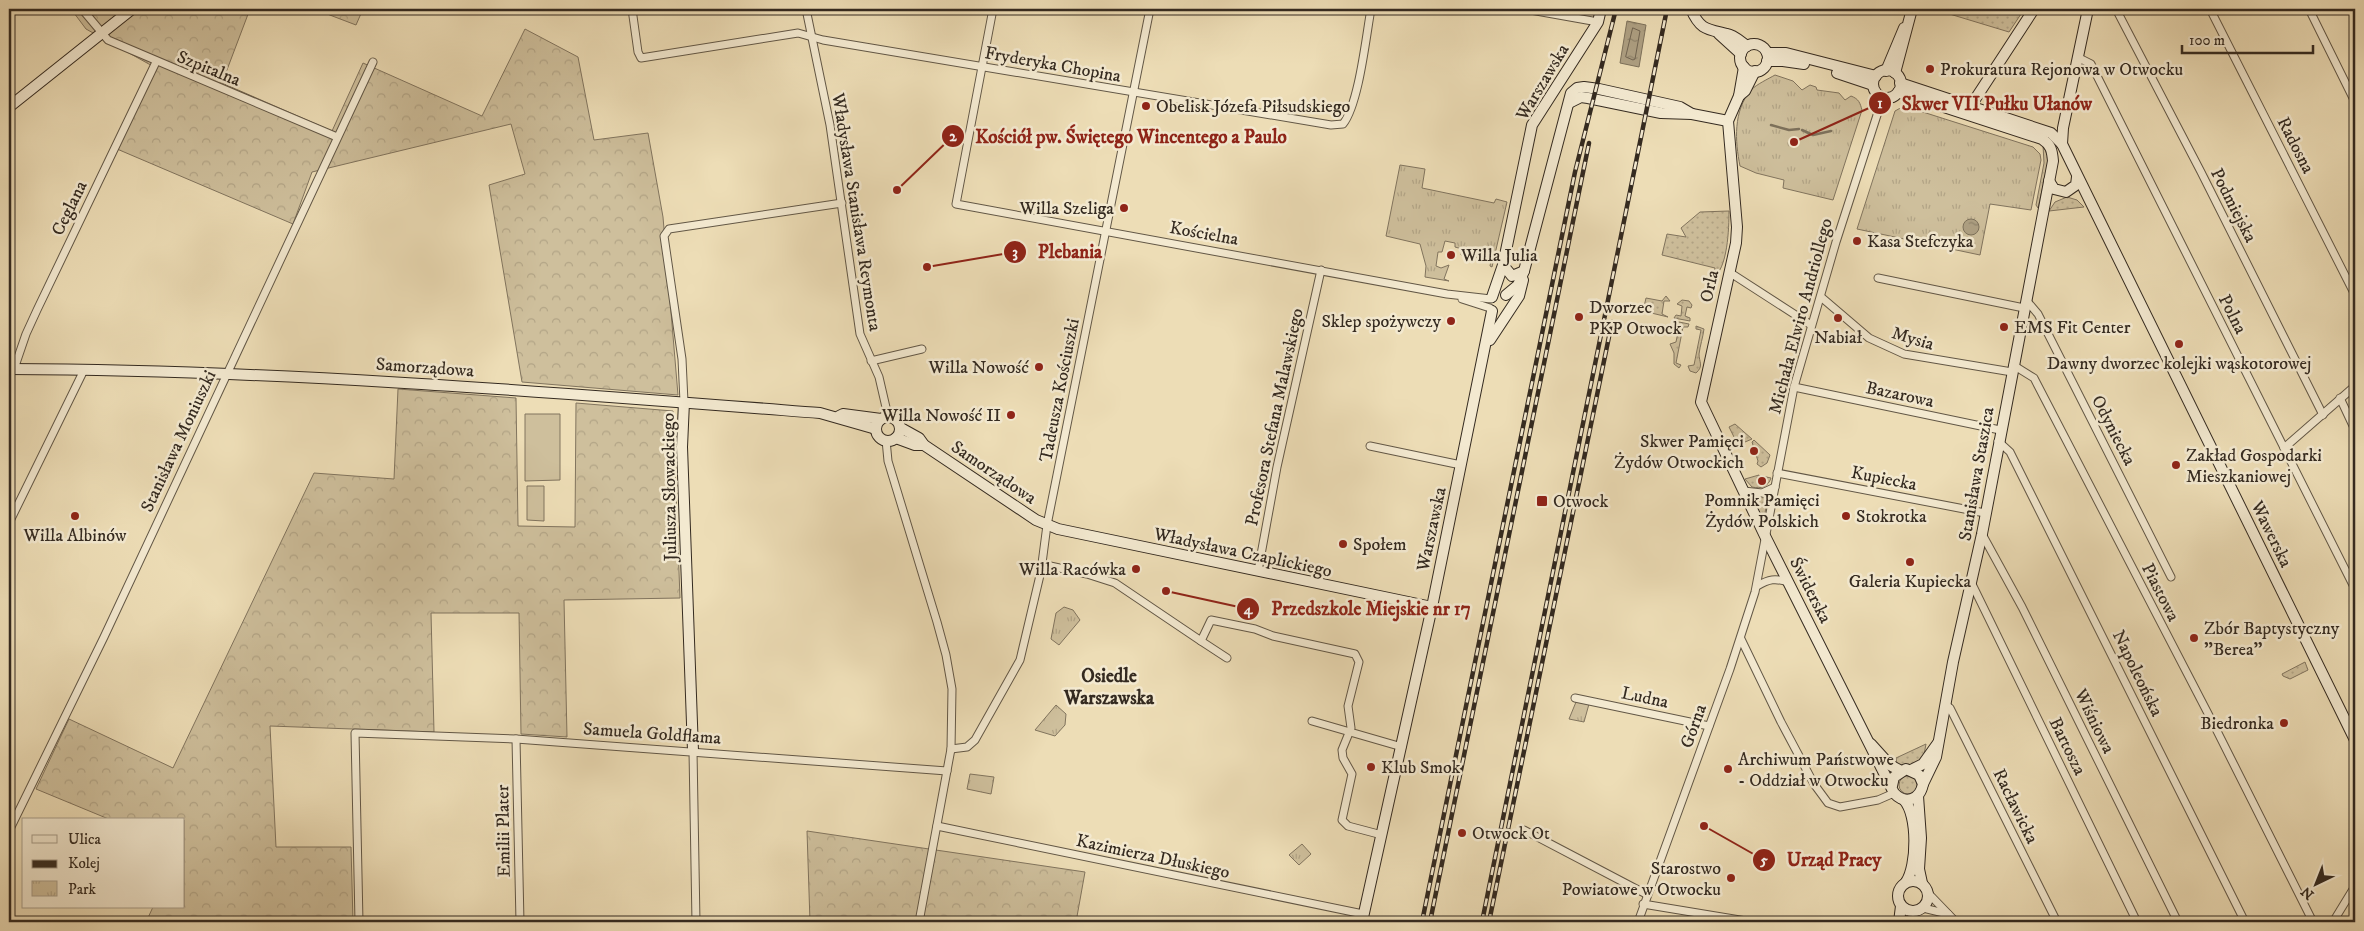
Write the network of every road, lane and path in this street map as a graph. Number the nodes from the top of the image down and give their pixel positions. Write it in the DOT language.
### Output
graph roads {
  1 [pos="82,9"];
  2 [pos="132,9"];
  3 [pos="632,9"];
  4 [pos="806,9"];
  5 [pos="993,9"];
  6 [pos="1150,9"];
  7 [pos="1371,9"];
  8 [pos="1525,9"];
  9 [pos="1601,9"];
  10 [pos="1692,9"];
  11 [pos="1912,9"];
  12 [pos="2034,9"];
  13 [pos="2088,9"];
  14 [pos="2116,9"];
  15 [pos="2210,9"];
  16 [pos="2309,9"];
  17 [pos="1598,22"];
  18 [pos="100,33"];
  19 [pos="813,37"];
  20 [pos="1744,50"];
  21 [pos="1767,57"];
  22 [pos="2079,58"];
  23 [pos="156,62"];
  24 [pos="373,62"];
  25 [pos="982,67"];
  26 [pos="1744,67"];
  27 [pos="1755,71"];
  28 [pos="1890,72"];
  29 [pos="1874,80"];
  30 [pos="1899,88"];
  31 [pos="1134,93"];
  32 [pos="1739,96"];
  33 [pos="1883,97"];
  34 [pos="2355,102"];
  35 [pos="9,107"];
  36 [pos="1970,107"];
  37 [pos="1728,121"];
  38 [pos="337,137"];
  39 [pos="2062,144"];
  40 [pos="2075,173"];
  41 [pos="2050,176"];
  42 [pos="2066,192"];
  43 [pos="842,203"];
  44 [pos="2092,208"];
  45 [pos="2044,211"];
  46 [pos="1106,231"];
  47 [pos="1503,265"];
  48 [pos="1321,270"];
  49 [pos="1524,271"];
  50 [pos="1729,272"];
  51 [pos="1878,278"];
  52 [pos="1505,295"];
  53 [pos="2355,295"];
  54 [pos="1821,297"];
  55 [pos="1491,304"];
  56 [pos="2025,304"];
  57 [pos="1510,309"];
  58 [pos="1811,325"];
  59 [pos="1486,348"];
  60 [pos="922,349"];
  61 [pos="871,361"];
  62 [pos="2012,368"];
  63 [pos="12,369"];
  64 [pos="84,370"];
  65 [pos="225,375"];
  66 [pos="2355,386"];
  67 [pos="1794,387"];
  68 [pos="2340,398"];
  69 [pos="684,402"];
  70 [pos="2323,415"];
  71 [pos="838,417"];
  72 [pos="884,418"];
  73 [pos="876,429"];
  74 [pos="2000,430"];
  75 [pos="2355,430"];
  76 [pos="894,435"];
  77 [pos="1998,441"];
  78 [pos="1370,446"];
  79 [pos="2284,448"];
  80 [pos="1726,453"];
  81 [pos="1461,465"];
  82 [pos="1778,473"];
  83 [pos="1775,487"];
  84 [pos="1744,491"];
  85 [pos="1986,513"];
  86 [pos="9,523"];
  87 [pos="1047,525"];
  88 [pos="1982,534"];
  89 [pos="1765,536"];
  90 [pos="1041,564"];
  91 [pos="1258,571"];
  92 [pos="2171,576"];
  93 [pos="1788,582"];
  94 [pos="1971,582"];
  95 [pos="1757,586"];
  96 [pos="2355,589"];
  97 [pos="1432,607"];
  98 [pos="1741,639"];
  99 [pos="1201,641"];
  100 [pos="1227,658"];
  101 [pos="1576,698"];
  102 [pos="1946,705"];
  103 [pos="1312,722"];
  104 [pos="1709,726"];
  105 [pos="1349,732"];
  106 [pos="516,739"];
  107 [pos="2355,740"];
  108 [pos="1869,741"];
  109 [pos="1938,742"];
  110 [pos="1402,747"];
  111 [pos="950,749"];
  112 [pos="694,751"];
  113 [pos="1906,770"];
  114 [pos="947,771"];
  115 [pos="1923,784"];
  116 [pos="1893,789"];
  117 [pos="1918,796"];
  118 [pos="1904,800"];
  119 [pos="938,826"];
  120 [pos="1524,830"];
  121 [pos="9,831"];
  122 [pos="1382,834"];
  123 [pos="1917,839"];
  124 [pos="1906,882"];
  125 [pos="1922,883"];
  126 [pos="2355,886"];
  127 [pos="1646,894"];
  128 [pos="1929,894"];
  129 [pos="1643,904"];
  130 [pos="1901,906"];
  131 [pos="1918,909"];
  132 [pos="1948,914"];
  133 [pos="1362,918"];
  134 [pos="360,922"];
  135 [pos="520,922"];
  136 [pos="696,922"];
  137 [pos="919,922"];
  138 [pos="1638,922"];
  139 [pos="1752,922"];
  140 [pos="1899,922"];
  141 [pos="1907,922"];
  142 [pos="1956,922"];
  143 [pos="2057,922"];
  144 [pos="2137,922"];
  145 [pos="2178,922"];
  146 [pos="2245,922"];
  147 [pos="2313,922"];
  148 [pos="2333,922"];
  1 -- 18 [label="street, Szpitalna"];
  2 -- 18 [label="street"];
  3 -- 19 [label="street, Fryderyka Chopina"];
  4 -- 19 [label="street, Władysława Stanisława Reymonta"];
  5 -- 25 [label="street"];
  6 -- 31 [label="street, Tadeusza Kościuszki"];
  7 -- 31 [label="street, Fryderyka Chopina"];
  8 -- 17 [label="street"];
  9 -- 17 [label="street, Warszawska"];
  10 -- 20 [label="street"];
  11 -- 28 [label="street"];
  12 -- 36 [label="street"];
  13 -- 22 [label="street"];
  14 -- 70 [label="street, Podmiejska"];
  15 -- 53 [label="street, Radosna"];
  16 -- 34 [label="street"];
  17 -- 47 [label="street, Warszawska"];
  18 -- 23 [label="street, Szpitalna"];
  18 -- 35 [label="street"];
  19 -- 25 [label="street, Fryderyka Chopina"];
  19 -- 43 [label="street, Władysława Stanisława Reymonta"];
  20 -- 21 [label="street"];
  20 -- 26 [label="street"];
  21 -- 27 [label="street"];
  21 -- 29 [label="street"];
  22 -- 39 [label="street"];
  22 -- 79 [label="street, Polna"];
  23 -- 38 [label="street, Szpitalna"];
  23 -- 63 [label="street, Ceglana"];
  24 -- 38 [label="street, Stanisława Moniuszki"];
  25 -- 31 [label="street, Fryderyka Chopina"];
  25 -- 46 [label="street, Kościelna"];
  26 -- 27 [label="street"];
  26 -- 32 [label="street, Orla"];
  27 -- 32 [label="street, Orla"];
  28 -- 29 [label="street"];
  28 -- 30 [label="street"];
  29 -- 33 [label="street"];
  30 -- 33 [label="street"];
  30 -- 36 [label="street"];
  30 -- 41 [label="street, Stanisława Staszica"];
  31 -- 46 [label="street, Tadeusza Kościuszki"];
  32 -- 37 [label="street, Orla"];
  33 -- 54 [label="street, Michała Elwiro Andriollego"];
  36 -- 39 [label="street"];
  37 -- 49 [label="street, Warszawska"];
  37 -- 50 [label="street, Orla"];
  38 -- 65 [label="street, Stanisława Moniuszki"];
  39 -- 40 [label="street"];
  40 -- 41 [label="street"];
  40 -- 42 [label="street"];
  40 -- 44 [label="street, Wawerska"];
  41 -- 42 [label="street"];
  41 -- 45 [label="street, Stanisława Staszica"];
  42 -- 44 [label="street, Wawerska"];
  42 -- 45 [label="street"];
  43 -- 61 [label="street, Władysława Stanisława Reymonta"];
  43 -- 69 [label="street, Juliusza Słowackiego"];
  44 -- 107 [label="street, Wawerska"];
  45 -- 56 [label="street, Stanisława Staszica"];
  46 -- 48 [label="street, Kościelna"];
  46 -- 87 [label="street, Tadeusza Kościuszki"];
  47 -- 49 [label="street"];
  47 -- 52 [label="street, Warszawska"];
  47 -- 55 [label="street, Warszawska"];
  48 -- 55 [label="street, Kościelna"];
  48 -- 91 [label="street, Profesora Stefana Malawskiego"];
  49 -- 52 [label="street, Warszawska"];
  49 -- 57 [label="street, Warszawska"];
  50 -- 58 [label="street"];
  50 -- 80 [label="street, Orla"];
  51 -- 56 [label="street"];
  52 -- 55 [label="street"];
  52 -- 57 [label="street"];
  54 -- 58 [label="street, Michała Elwiro Andriollego"];
  54 -- 62 [label="street, Mysia"];
  55 -- 57 [label="street"];
  55 -- 59 [label="street, Warszawska"];
  56 -- 62 [label="street, Stanisława Staszica"];
  56 -- 92 [label="street, Odyniecka"];
  57 -- 59 [label="street, Warszawska"];
  58 -- 67 [label="street, Michała Elwiro Andriollego"];
  59 -- 81 [label="street, Warszawska"];
  60 -- 61 [label="street"];
  61 -- 72 [label="street, Władysława Stanisława Reymonta"];
  62 -- 74 [label="street, Stanisława Staszica"];
  62 -- 147 [label="street, Piastowa"];
  63 -- 64 [label="street, Samorządowa"];
  64 -- 65 [label="street, Samorządowa"];
  64 -- 86 [label="street"];
  65 -- 69 [label="street, Samorządowa"];
  65 -- 121 [label="street, Stanisława Moniuszki"];
  66 -- 68 [label="street"];
  67 -- 74 [label="street, Bazarowa"];
  67 -- 82 [label="street, Michała Elwiro Andriollego"];
  68 -- 70 [label="street"];
  68 -- 75 [label="street"];
  69 -- 71 [label="street, Samorządowa"];
  69 -- 112 [label="street, Juliusza Słowackiego"];
  70 -- 79 [label="street"];
  71 -- 72 [label="street, Samorządowa"];
  71 -- 73 [label="street, Samorządowa"];
  72 -- 73 [label="street"];
  72 -- 76 [label="street"];
  73 -- 76 [label="street"];
  74 -- 77 [label="street, Stanisława Staszica"];
  76 -- 87 [label="street, Samorządowa"];
  76 -- 111 [label="street"];
  77 -- 85 [label="street, Stanisława Staszica"];
  77 -- 146 [label="street, Napoleońska"];
  78 -- 81 [label="street, Warszawska"];
  79 -- 96 [label="street, Polna"];
  80 -- 84 [label="street, Świderska"];
  81 -- 97 [label="street, Warszawska"];
  82 -- 83 [label="street, Michała Elwiro Andriollego"];
  82 -- 85 [label="street, Kupiecka"];
  83 -- 84 [label="street"];
  83 -- 89 [label="street, Michała Elwiro Andriollego"];
  84 -- 89 [label="street, Świderska"];
  85 -- 88 [label="street, Stanisława Staszica"];
  87 -- 90 [label="street, Tadeusza Kościuszki"];
  87 -- 91 [label="street, Władysława Czaplickiego"];
  88 -- 94 [label="street, Stanisława Staszica"];
  88 -- 145 [label="street, Wiśniowa"];
  89 -- 93 [label="street, Świderska"];
  89 -- 95 [label="street, Górna"];
  90 -- 99 [label="street"];
  90 -- 111 [label="street, Tadeusza Kościuszki"];
  91 -- 97 [label="street, Władysława Czaplickiego"];
  93 -- 95 [label="street"];
  93 -- 108 [label="street, Świderska"];
  94 -- 102 [label="street, Stanisława Staszica"];
  94 -- 144 [label="street, Bartosza"];
  95 -- 98 [label="street, Górna"];
  97 -- 110 [label="street, Warszawska"];
  98 -- 104 [label="street, Górna"];
  98 -- 116 [label="street"];
  99 -- 100 [label="street"];
  99 -- 105 [label="street"];
  101 -- 104 [label="street, Ludna"];
  102 -- 109 [label="street, Stanisława Staszica"];
  102 -- 143 [label="street, Racławicka"];
  103 -- 105 [label="street"];
  104 -- 127 [label="street, Górna"];
  105 -- 110 [label="street"];
  105 -- 122 [label="street"];
  106 -- 112 [label="street, Samuela Goldflama"];
  106 -- 134 [label="street, Samuela Goldflama"];
  106 -- 135 [label="street, Emilii Plater"];
  108 -- 113 [label="street, Świderska"];
  108 -- 116 [label="street, Świderska"];
  109 -- 113 [label="street, Stanisława Staszica"];
  109 -- 115 [label="street, Stanisława Staszica"];
  110 -- 122 [label="street, Warszawska"];
  111 -- 114 [label="street"];
  112 -- 114 [label="street, Samuela Goldflama"];
  112 -- 136 [label="street, Juliusza Słowackiego"];
  113 -- 115 [label="street"];
  113 -- 116 [label="street"];
  114 -- 119 [label="street"];
  115 -- 117 [label="street"];
  116 -- 118 [label="street"];
  117 -- 118 [label="street"];
  117 -- 123 [label="street"];
  118 -- 123 [label="street"];
  119 -- 133 [label="street, Kazimierza Dłuskiego"];
  119 -- 137 [label="street"];
  120 -- 127 [label="street"];
  122 -- 133 [label="street, Warszawska"];
  123 -- 124 [label="street"];
  123 -- 125 [label="street"];
  124 -- 125 [label="street"];
  124 -- 130 [label="street"];
  125 -- 128 [label="street"];
  126 -- 148 [label="street"];
  127 -- 129 [label="street, Górna"];
  128 -- 131 [label="street"];
  128 -- 132 [label="street"];
  129 -- 138 [label="street, Górna"];
  129 -- 139 [label="street"];
  130 -- 131 [label="street"];
  130 -- 140 [label="street"];
  131 -- 132 [label="street"];
  131 -- 141 [label="street"];
  132 -- 142 [label="street"];
}
